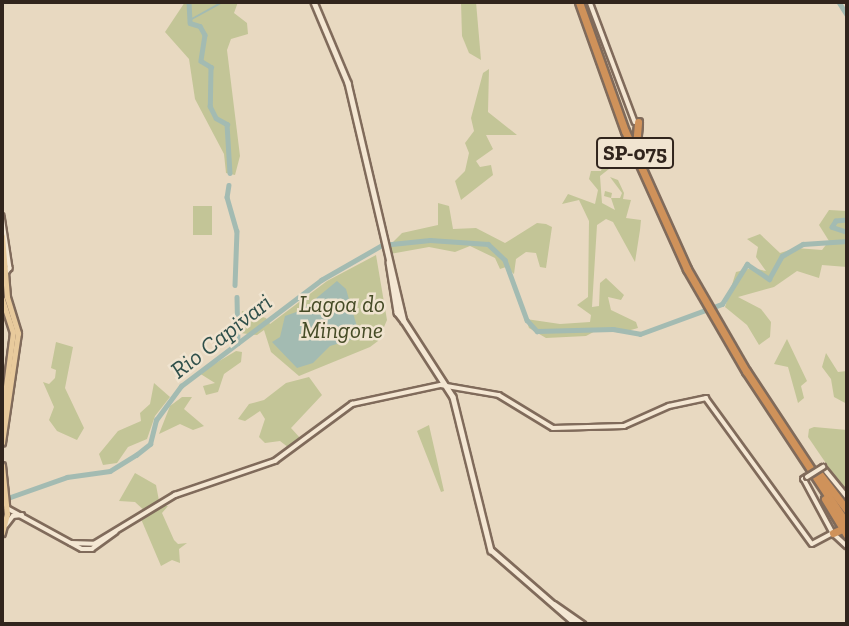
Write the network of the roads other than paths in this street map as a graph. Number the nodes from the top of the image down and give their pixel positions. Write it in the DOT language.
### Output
graph roads {
  1 [pos="314,2"];
  2 [pos="581,2"];
  3 [pos="590,2"];
  4 [pos="355,114"];
  5 [pos="349,116"];
  6 [pos="637,122"];
  7 [pos="636,146"];
  8 [pos="2,216"];
  9 [pos="3,237"];
  10 [pos="3,254"];
  11 [pos="5,276"];
  12 [pos="705,298"];
  13 [pos="2,299"];
  14 [pos="440,377"];
  15 [pos="436,386"];
  16 [pos="450,386"];
  17 [pos="2,417"];
  18 [pos="2,443"];
  19 [pos="2,466"];
  20 [pos="814,471"];
  21 [pos="847,497"];
  22 [pos="8,507"];
  23 [pos="847,510"];
  24 [pos="2,513"];
  25 [pos="27,516"];
  26 [pos="11,518"];
  27 [pos="847,519"];
  28 [pos="6,525"];
  29 [pos="844,528"];
  30 [pos="832,531"];
  31 [pos="2,533"];
  32 [pos="488,541"];
  33 [pos="847,546"];
  34 [pos="576,624"];
  35 [pos="583,624"];
  1 -- 4 [label="main road"];
  2 -- 7 [label="highway, SP-075"];
  2 -- 12 [label="highway, SP-075"];
  3 -- 6 [label="street"];
  4 -- 5 [label="main road"];
  4 -- 14 [label="main road"];
  6 -- 7 [label="highway"];
  7 -- 12 [label="highway, SP-075"];
  8 -- 9 [label="street"];
  9 -- 10 [label="main road"];
  9 -- 11 [label="street"];
  10 -- 11 [label="main road"];
  11 -- 18 [label="main road"];
  12 -- 20 [label="highway, SP-075"];
  13 -- 17 [label="main road"];
  14 -- 15 [label="main road"];
  14 -- 16 [label="main road"];
  15 -- 16 [label="street"];
  15 -- 25 [label="street"];
  16 -- 30 [label="street"];
  16 -- 32 [label="main road"];
  19 -- 22 [label="main road"];
  20 -- 21 [label="street"];
  20 -- 23 [label="highway"];
  20 -- 27 [label="highway, SP-075"];
  20 -- 29 [label="highway, SP-075"];
  20 -- 30 [label="street"];
  22 -- 24 [label="main road"];
  22 -- 25 [label="street"];
  22 -- 26 [label="street"];
  22 -- 28 [label="main road"];
  25 -- 26 [label="street"];
  26 -- 28 [label="street"];
  28 -- 31 [label="main road"];
  29 -- 30 [label="highway"];
  30 -- 33 [label="street"];
  32 -- 34 [label="main road"];
  32 -- 35 [label="main road"];
}
